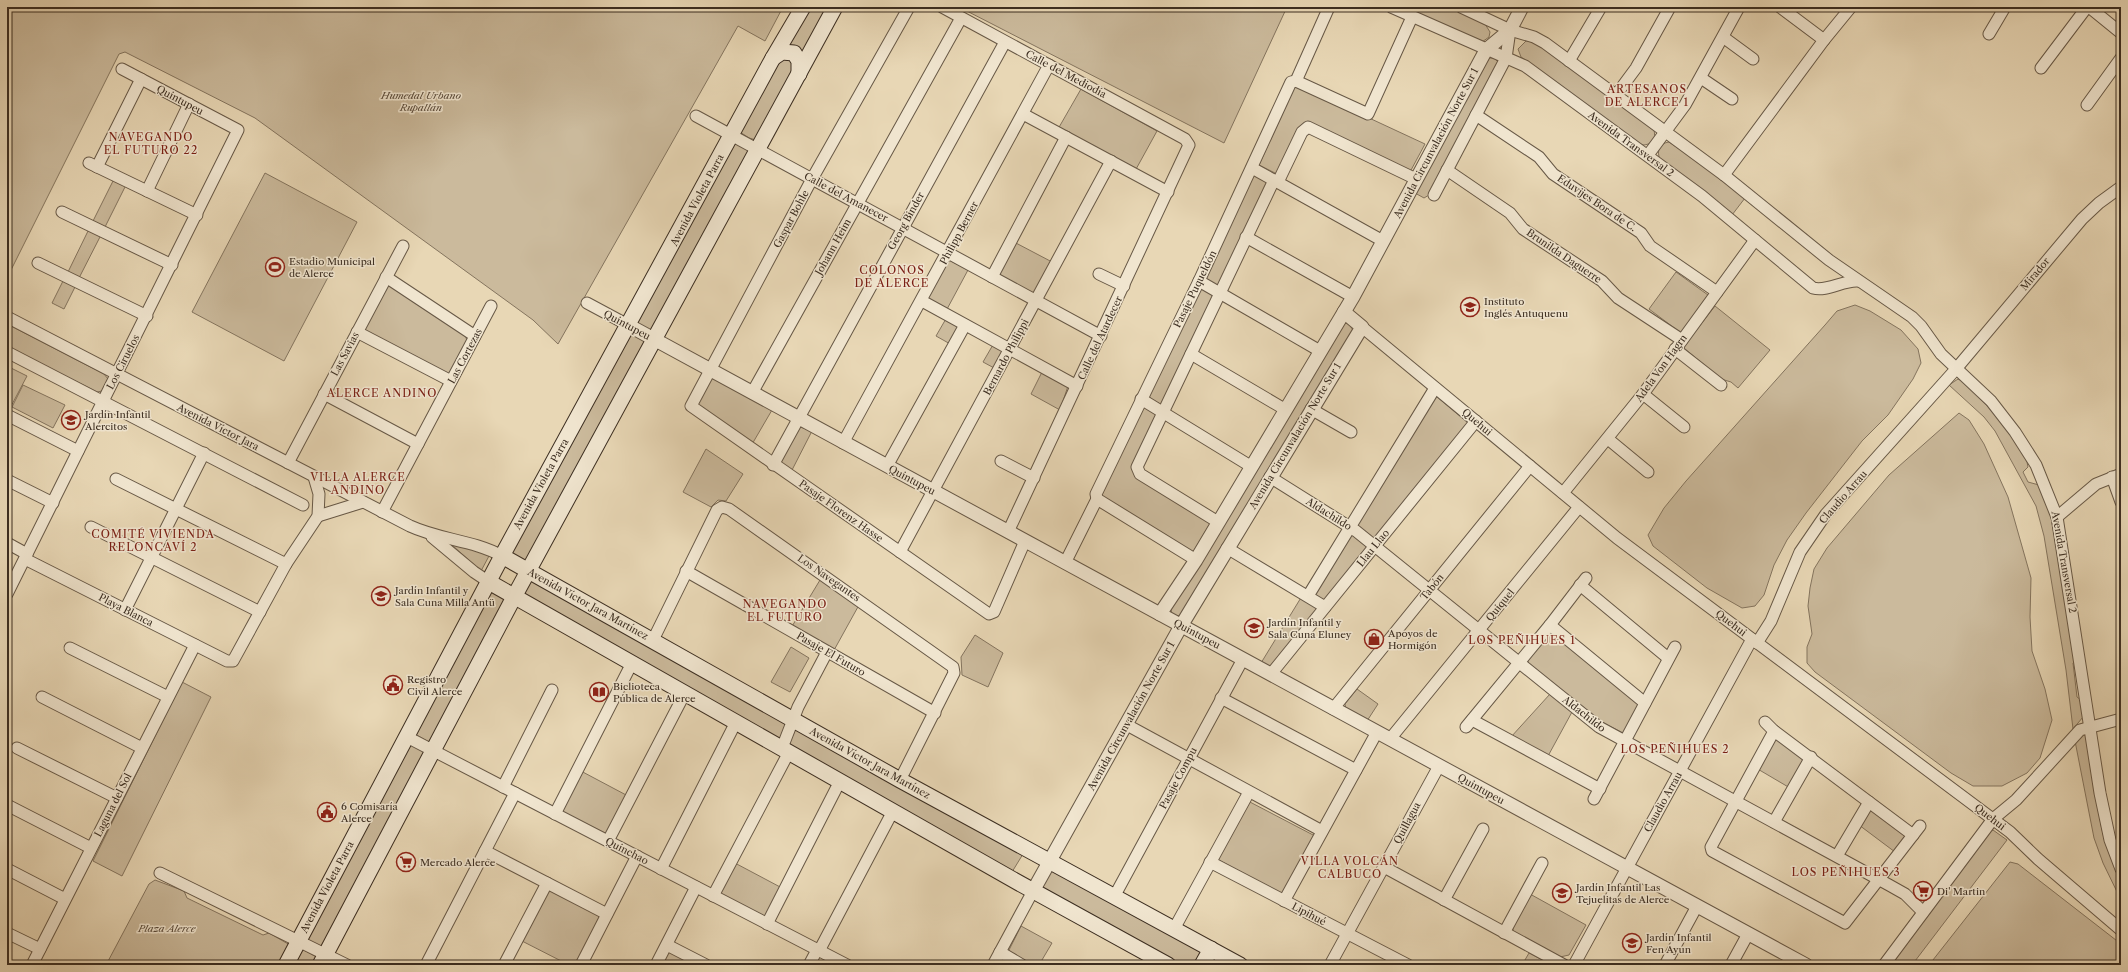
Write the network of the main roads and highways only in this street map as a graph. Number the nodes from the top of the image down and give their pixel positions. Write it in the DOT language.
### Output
graph roads {
  1 [pos="802,7"];
  2 [pos="835,7"];
  3 [pos="773,58"];
  4 [pos="799,74"];
  5 [pos="502,556"];
  6 [pos="529,571"];
  7 [pos="489,582"];
  8 [pos="514,597"];
  9 [pos="1211,949"];
  10 [pos="323,960"];
  11 [pos="286,965"];
  12 [pos="1168,965"];
  13 [pos="1202,965"];
  14 [pos="1240,965"];
  1 -- 3 [label="main road, Avenida Violeta Parra"];
  2 -- 4 [label="main road"];
  3 -- 4 [label="main road"];
  3 -- 5 [label="main road, Avenida Violeta Parra"];
  4 -- 6 [label="main road"];
  5 -- 6 [label="main road, Avenida Víctor Jara Martínez"];
  5 -- 7 [label="main road, Avenida Violeta Parra"];
  6 -- 8 [label="main road"];
  6 -- 9 [label="main road, Avenida Víctor Jara Martínez"];
  7 -- 8 [label="main road"];
  7 -- 11 [label="main road, Avenida Violeta Parra"];
  8 -- 10 [label="main road"];
  8 -- 12 [label="main road"];
  9 -- 13 [label="main road"];
  9 -- 14 [label="main road, Avenida Víctor Jara Martínez"];
}
